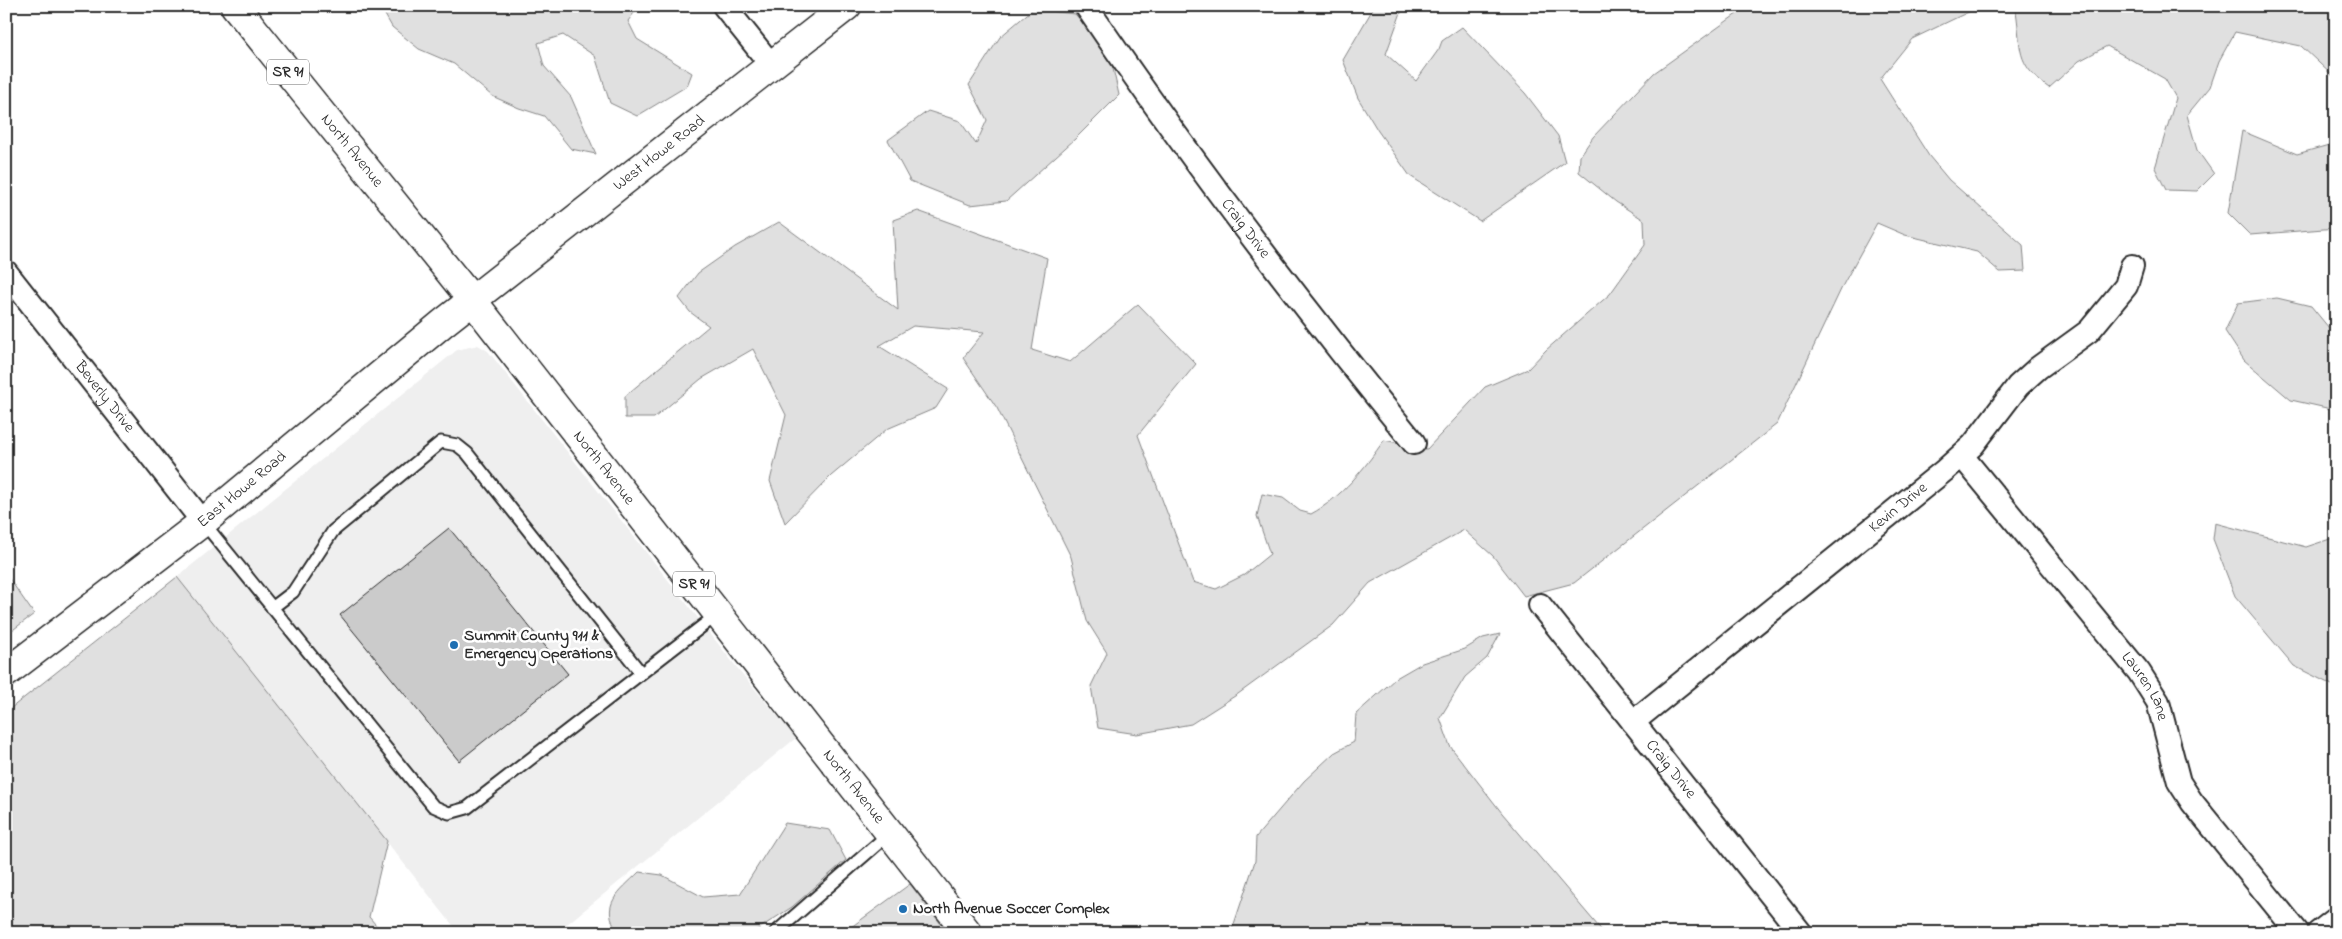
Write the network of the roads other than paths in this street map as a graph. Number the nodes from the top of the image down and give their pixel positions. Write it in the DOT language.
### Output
graph roads {
  1 [pos="235,6"];
  2 [pos="724,6"];
  3 [pos="847,6"];
  4 [pos="1086,6"];
  5 [pos="772,66"];
  6 [pos="2132,266"];
  7 [pos="6,272"];
  8 [pos="472,300"];
  9 [pos="1414,443"];
  10 [pos="1962,456"];
  11 [pos="203,522"];
  12 [pos="1540,605"];
  13 [pos="272,608"];
  14 [pos="718,614"];
  15 [pos="641,673"];
  16 [pos="6,674"];
  17 [pos="1633,722"];
  18 [pos="890,833"];
  19 [pos="2336,919"];
  20 [pos="775,933"];
  21 [pos="968,933"];
  22 [pos="1802,933"];
  23 [pos="2298,933"];
  24 [pos="2318,933"];
  1 -- 8 [label="main road, North Avenue / SR 91"];
  2 -- 5 [label="street"];
  3 -- 5 [label="main road, West Howe Road"];
  4 -- 9 [label="street, Craig Drive"];
  5 -- 8 [label="main road, West Howe Road"];
  6 -- 10 [label="street, Kevin Drive"];
  7 -- 11 [label="street, Beverly Drive"];
  8 -- 11 [label="main road, East Howe Road"];
  8 -- 14 [label="main road, North Avenue / SR 91"];
  10 -- 17 [label="street, Kevin Drive"];
  10 -- 23 [label="street, Lauren Lane"];
  11 -- 13 [label="lane"];
  11 -- 16 [label="main road, East Howe Road"];
  12 -- 17 [label="street, Craig Drive"];
  13 -- 15 [label="lane"];
  13 -- 15 [label="lane"];
  14 -- 15 [label="lane"];
  14 -- 18 [label="main road, North Avenue / SR 91"];
  17 -- 22 [label="street, Craig Drive"];
  18 -- 20 [label="lane"];
  18 -- 21 [label="main road, North Avenue / SR 91"];
  19 -- 24 [label="street"];
}
